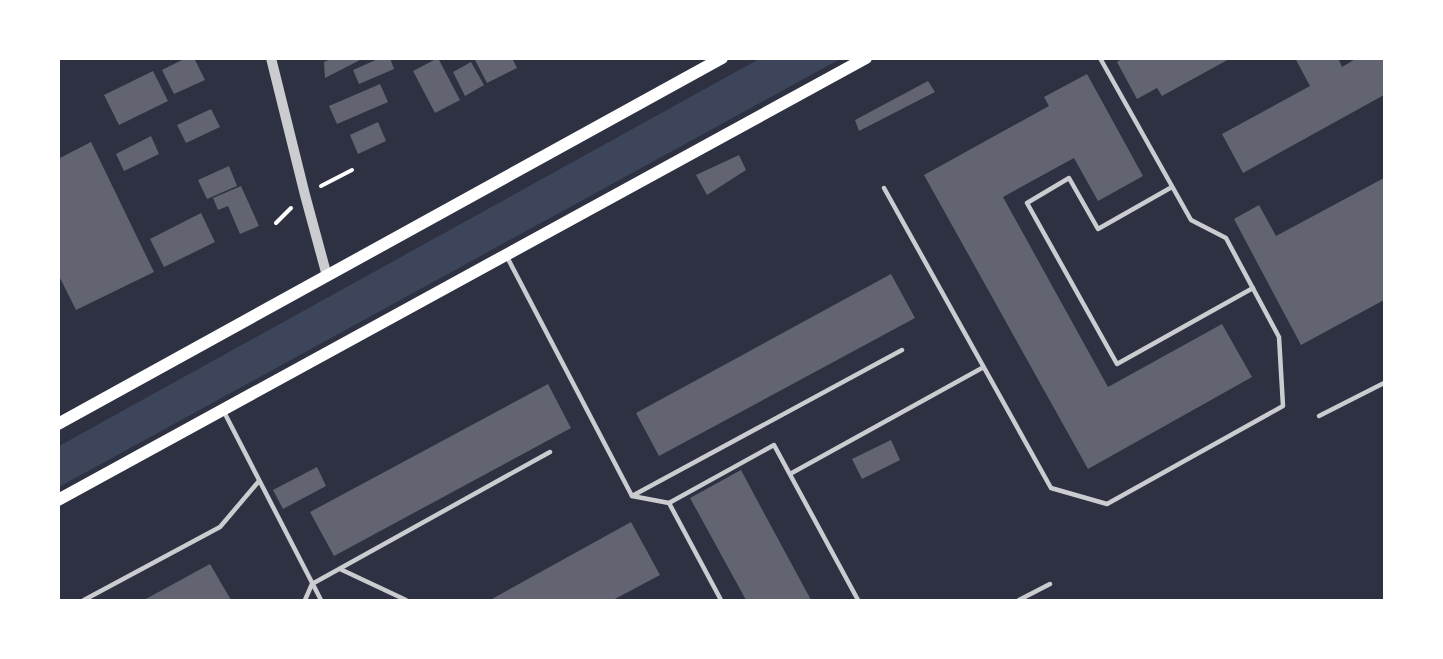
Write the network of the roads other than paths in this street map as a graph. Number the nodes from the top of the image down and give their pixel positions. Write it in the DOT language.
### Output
graph roads {
  1 [pos="271,58"];
  2 [pos="722,58"];
  3 [pos="866,58"];
  4 [pos="1100,58"];
  5 [pos="1172,187"];
  6 [pos="884,188"];
  7 [pos="505,255"];
  8 [pos="327,276"];
  9 [pos="1253,288"];
  10 [pos="902,350"];
  11 [pos="982,368"];
  12 [pos="1384,383"];
  13 [pos="223,410"];
  14 [pos="1319,416"];
  15 [pos="58,424"];
  16 [pos="550,452"];
  17 [pos="790,474"];
  18 [pos="259,481"];
  19 [pos="632,496"];
  20 [pos="58,500"];
  21 [pos="669,503"];
  22 [pos="340,569"];
  23 [pos="312,584"];
  24 [pos="1050,584"];
  25 [pos="84,600"];
  26 [pos="305,600"];
  27 [pos="321,600"];
  28 [pos="406,600"];
  29 [pos="721,600"];
  30 [pos="858,600"];
  31 [pos="1019,600"];
  1 -- 8 [label="street"];
  2 -- 8 [label="main road"];
  3 -- 7 [label="main road"];
  4 -- 5 [label="lane"];
  5 -- 9 [label="lane"];
  5 -- 9 [label="lane"];
  6 -- 11 [label="lane"];
  7 -- 13 [label="main road"];
  7 -- 19 [label="lane"];
  8 -- 15 [label="main road"];
  9 -- 11 [label="lane"];
  10 -- 19 [label="lane"];
  11 -- 17 [label="lane"];
  12 -- 14 [label="lane"];
  13 -- 18 [label="lane"];
  13 -- 20 [label="main road"];
  16 -- 22 [label="lane"];
  17 -- 21 [label="lane"];
  17 -- 30 [label="lane"];
  18 -- 23 [label="lane"];
  18 -- 25 [label="lane"];
  19 -- 21 [label="lane"];
  21 -- 29 [label="lane"];
  22 -- 23 [label="lane"];
  22 -- 28 [label="lane"];
  23 -- 26 [label="lane"];
  23 -- 27 [label="lane"];
  24 -- 31 [label="lane"];
}
